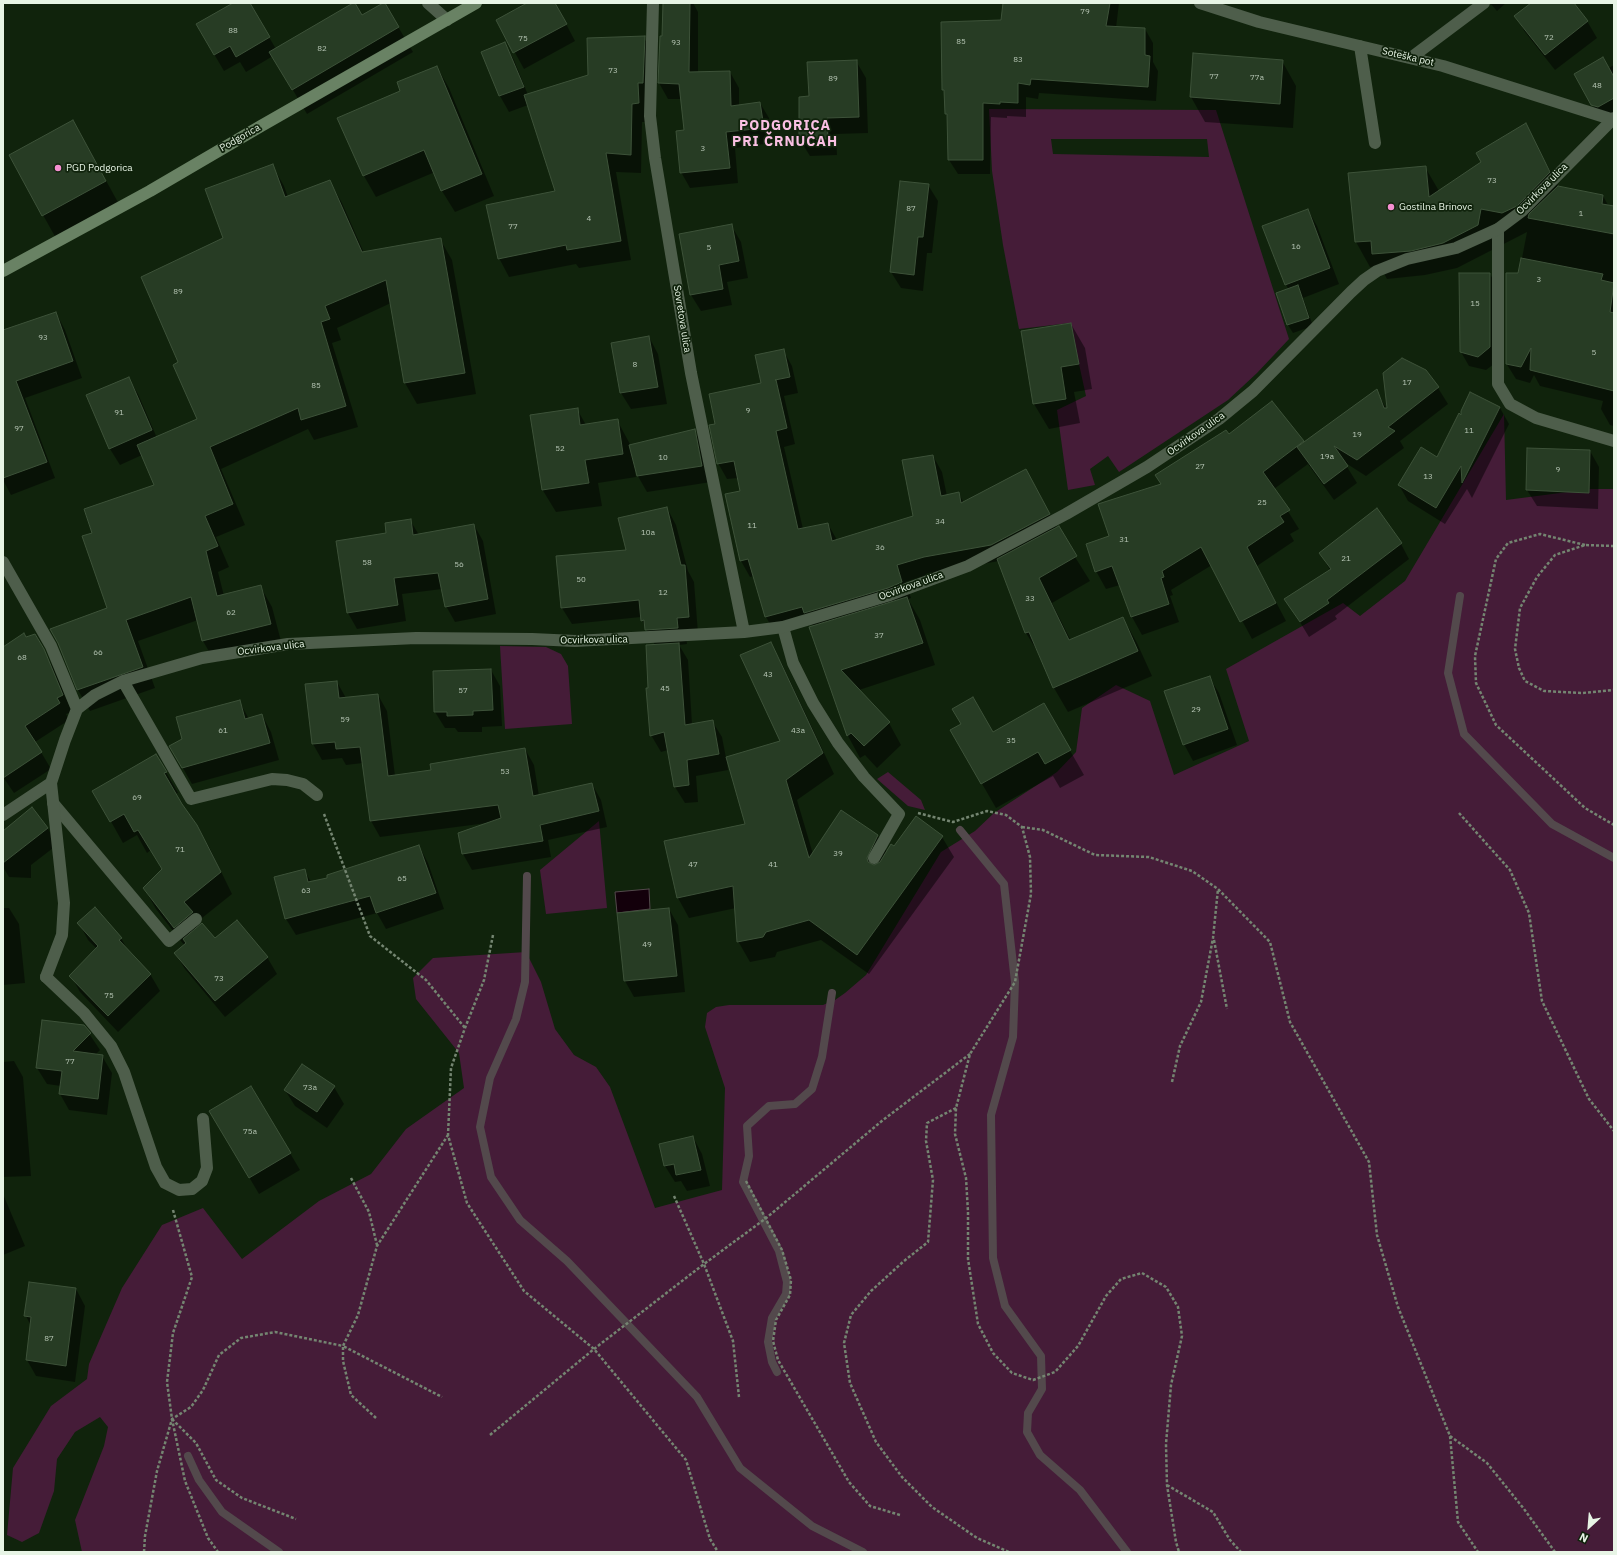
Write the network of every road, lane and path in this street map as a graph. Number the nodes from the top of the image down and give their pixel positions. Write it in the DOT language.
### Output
graph roads {
  1 [pos="428,3"];
  2 [pos="476,3"];
  3 [pos="653,3"];
  4 [pos="1200,3"];
  5 [pos="1484,3"];
  6 [pos="447,20"];
  7 [pos="1360,46"];
  8 [pos="1412,57"];
  9 [pos="1613,119"];
  10 [pos="1375,143"];
  11 [pos="1498,229"];
  12 [pos="3,271"];
  13 [pos="1614,441"];
  14 [pos="1585,545"];
  15 [pos="1614,546"];
  16 [pos="3,562"];
  17 [pos="782,627"];
  18 [pos="744,632"];
  19 [pos="123,681"];
  20 [pos="1614,690"];
  21 [pos="77,709"];
  22 [pos="51,783"];
  23 [pos="318,795"];
  24 [pos="53,803"];
  25 [pos="1459,813"];
  26 [pos="899,814"];
  27 [pos="3,815"];
  28 [pos="1614,825"];
  29 [pos="1022,827"];
  30 [pos="874,858"];
  31 [pos="1218,889"];
  32 [pos="196,919"];
  33 [pos="493,935"];
  34 [pos="1214,938"];
  35 [pos="1227,1009"];
  36 [pos="465,1028"];
  37 [pos="970,1054"];
  38 [pos="1172,1082"];
  39 [pos="956,1108"];
  40 [pos="203,1119"];
  41 [pos="1614,1131"];
  42 [pos="448,1135"];
  43 [pos="352,1178"];
  44 [pos="746,1181"];
  45 [pos="165,1183"];
  46 [pos="674,1196"];
  47 [pos="765,1219"];
  48 [pos="378,1246"];
  49 [pos="704,1264"];
  50 [pos="344,1346"];
  51 [pos="594,1349"];
  52 [pos="442,1397"];
  53 [pos="739,1397"];
  54 [pos="376,1418"];
  55 [pos="172,1419"];
  56 [pos="490,1435"];
  57 [pos="1450,1436"];
  58 [pos="1167,1485"];
  59 [pos="900,1515"];
  60 [pos="296,1519"];
  61 [pos="144,1552"];
  62 [pos="218,1552"];
  63 [pos="718,1552"];
  64 [pos="1009,1552"];
  65 [pos="1179,1552"];
  66 [pos="1241,1552"];
  67 [pos="1478,1552"];
  68 [pos="1555,1552"];
  1 -- 6 [label="street"];
  2 -- 6 [label="main road, Podgorica"];
  3 -- 18 [label="street, Sovretova ulica"];
  4 -- 7 [label="street, Soteška pot"];
  5 -- 8 [label="street"];
  6 -- 12 [label="main road, Podgorica"];
  7 -- 8 [label="street, Soteška pot"];
  7 -- 10 [label="street"];
  8 -- 9 [label="street, Soteška pot"];
  9 -- 11 [label="street, Ocvirkova ulica"];
  11 -- 13 [label="street"];
  11 -- 17 [label="street, Ocvirkova ulica"];
  14 -- 15 [label="path"];
  14 -- 20 [label="path"];
  14 -- 28 [label="path"];
  16 -- 21 [label="street"];
  17 -- 18 [label="street, Ocvirkova ulica"];
  17 -- 26 [label="street"];
  18 -- 19 [label="street, Ocvirkova ulica"];
  19 -- 21 [label="street, Ocvirkova ulica"];
  19 -- 23 [label="street"];
  21 -- 22 [label="street"];
  22 -- 24 [label="street"];
  22 -- 27 [label="street"];
  23 -- 36 [label="path"];
  24 -- 32 [label="street"];
  24 -- 45 [label="street"];
  25 -- 41 [label="path"];
  26 -- 29 [label="path"];
  26 -- 30 [label="street"];
  29 -- 31 [label="path"];
  29 -- 37 [label="path"];
  31 -- 34 [label="path"];
  31 -- 57 [label="path"];
  33 -- 36 [label="path"];
  34 -- 35 [label="path"];
  34 -- 38 [label="path"];
  36 -- 42 [label="path"];
  37 -- 39 [label="path"];
  37 -- 47 [label="path"];
  39 -- 58 [label="path"];
  39 -- 64 [label="path"];
  40 -- 45 [label="street"];
  42 -- 48 [label="path"];
  42 -- 51 [label="path"];
  43 -- 48 [label="path"];
  44 -- 47 [label="path"];
  45 -- 55 [label="path"];
  46 -- 49 [label="path"];
  47 -- 49 [label="path"];
  47 -- 59 [label="path"];
  48 -- 50 [label="path"];
  49 -- 51 [label="path"];
  49 -- 53 [label="path"];
  50 -- 52 [label="path"];
  50 -- 54 [label="path"];
  50 -- 55 [label="path"];
  51 -- 56 [label="path"];
  51 -- 63 [label="path"];
  55 -- 60 [label="path"];
  55 -- 61 [label="path"];
  55 -- 62 [label="path"];
  57 -- 67 [label="path"];
  57 -- 68 [label="path"];
  58 -- 65 [label="path"];
  58 -- 66 [label="path"];
}
